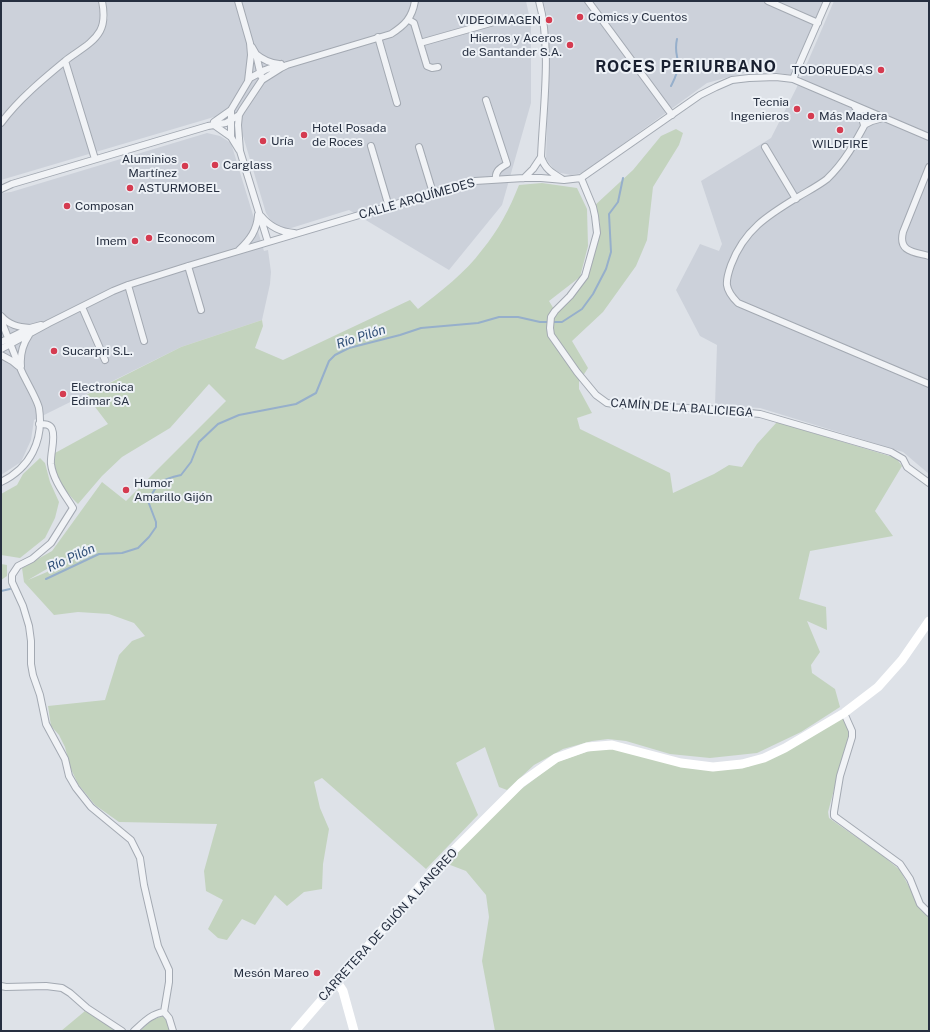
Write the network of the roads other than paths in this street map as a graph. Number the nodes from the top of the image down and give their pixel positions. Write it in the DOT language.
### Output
graph roads {
  1 [pos="102,1"];
  2 [pos="238,1"];
  3 [pos="415,1"];
  4 [pos="539,1"];
  5 [pos="588,1"];
  6 [pos="768,1"];
  7 [pos="826,1"];
  8 [pos="409,20"];
  9 [pos="494,22"];
  10 [pos="818,22"];
  11 [pos="378,37"];
  12 [pos="420,44"];
  13 [pos="253,54"];
  14 [pos="65,61"];
  15 [pos="284,64"];
  16 [pos="438,67"];
  17 [pos="261,72"];
  18 [pos="268,76"];
  19 [pos="794,79"];
  20 [pos="262,80"];
  21 [pos="248,81"];
  22 [pos="486,100"];
  23 [pos="397,103"];
  24 [pos="853,105"];
  25 [pos="231,110"];
  26 [pos="871,113"];
  27 [pos="239,115"];
  28 [pos="672,116"];
  29 [pos="884,118"];
  30 [pos="230,121"];
  31 [pos="1,123"];
  32 [pos="212,124"];
  33 [pos="864,125"];
  34 [pos="231,137"];
  35 [pos="929,137"];
  36 [pos="239,142"];
  37 [pos="371,146"];
  38 [pos="419,147"];
  39 [pos="765,147"];
  40 [pos="240,151"];
  41 [pos="541,157"];
  42 [pos="95,159"];
  43 [pos="929,167"];
  44 [pos="524,178"];
  45 [pos="581,178"];
  46 [pos="496,179"];
  47 [pos="564,180"];
  48 [pos="1,189"];
  49 [pos="433,193"];
  50 [pos="796,199"];
  51 [pos="389,207"];
  52 [pos="258,212"];
  53 [pos="300,233"];
  54 [pos="268,242"];
  55 [pos="238,251"];
  56 [pos="929,256"];
  57 [pos="188,266"];
  58 [pos="128,285"];
  59 [pos="82,307"];
  60 [pos="201,310"];
  61 [pos="1,316"];
  62 [pos="1,320"];
  63 [pos="49,323"];
  64 [pos="40,325"];
  65 [pos="30,330"];
  66 [pos="144,341"];
  67 [pos="1,342"];
  68 [pos="9,342"];
  69 [pos="1,345"];
  70 [pos="1,349"];
  71 [pos="1,355"];
  72 [pos="105,360"];
  73 [pos="21,370"];
  74 [pos="929,384"];
  75 [pos="39,424"];
  76 [pos="1,482"];
  77 [pos="929,483"];
  78 [pos="929,621"];
  79 [pos="844,713"];
  80 [pos="929,913"];
  81 [pos="337,982"];
  82 [pos="1,986"];
  83 [pos="164,1012"];
  84 [pos="122,1031"];
  85 [pos="134,1031"];
  86 [pos="173,1031"];
  87 [pos="295,1031"];
  88 [pos="354,1031"];
  1 -- 14 [label="street"];
  2 -- 13 [label="street"];
  3 -- 8 [label="street"];
  4 -- 41 [label="street"];
  5 -- 28 [label="street"];
  6 -- 10 [label="street"];
  7 -- 10 [label="street"];
  8 -- 11 [label="street"];
  8 -- 12 [label="street"];
  9 -- 12 [label="street"];
  10 -- 19 [label="street"];
  11 -- 15 [label="street"];
  11 -- 23 [label="street"];
  12 -- 16 [label="street"];
  13 -- 15 [label="street"];
  13 -- 17 [label="street"];
  13 -- 21 [label="street"];
  14 -- 31 [label="street"];
  14 -- 42 [label="street"];
  15 -- 17 [label="street"];
  15 -- 18 [label="street"];
  17 -- 18 [label="street"];
  17 -- 20 [label="street"];
  17 -- 21 [label="street"];
  18 -- 20 [label="street"];
  19 -- 24 [label="street, CALLE ARQUÍMEDES"];
  19 -- 28 [label="street, CALLE ARQUÍMEDES"];
  20 -- 27 [label="street"];
  21 -- 25 [label="street"];
  22 -- 46 [label="street"];
  24 -- 26 [label="street, CALLE ARQUÍMEDES"];
  24 -- 33 [label="street"];
  25 -- 30 [label="street"];
  25 -- 32 [label="street"];
  26 -- 29 [label="street, CALLE ARQUÍMEDES"];
  26 -- 33 [label="street"];
  27 -- 30 [label="street"];
  27 -- 36 [label="street"];
  28 -- 45 [label="street, CALLE ARQUÍMEDES"];
  29 -- 33 [label="street"];
  29 -- 35 [label="street, CALLE ARQUÍMEDES"];
  30 -- 32 [label="street"];
  30 -- 34 [label="street"];
  30 -- 36 [label="street"];
  32 -- 34 [label="street"];
  32 -- 42 [label="street"];
  33 -- 50 [label="street"];
  34 -- 40 [label="street"];
  36 -- 40 [label="street"];
  37 -- 51 [label="street"];
  38 -- 49 [label="street"];
  39 -- 50 [label="street"];
  40 -- 52 [label="street"];
  41 -- 44 [label="street"];
  41 -- 47 [label="street"];
  42 -- 48 [label="street"];
  43 -- 56 [label="street"];
  44 -- 46 [label="street, CALLE ARQUÍMEDES"];
  44 -- 47 [label="street, CALLE ARQUÍMEDES"];
  45 -- 47 [label="street, CALLE ARQUÍMEDES"];
  45 -- 77 [label="street, CAMÍN DE LA BALICIEGA"];
  46 -- 49 [label="street, CALLE ARQUÍMEDES"];
  49 -- 51 [label="street, CALLE ARQUÍMEDES"];
  50 -- 74 [label="street"];
  51 -- 53 [label="street, CALLE ARQUÍMEDES"];
  52 -- 53 [label="street"];
  52 -- 54 [label="street"];
  52 -- 55 [label="street"];
  53 -- 54 [label="street, CALLE ARQUÍMEDES"];
  54 -- 55 [label="street, CALLE ARQUÍMEDES"];
  55 -- 57 [label="street, CALLE ARQUÍMEDES"];
  57 -- 58 [label="street, CALLE ARQUÍMEDES"];
  57 -- 60 [label="street"];
  58 -- 59 [label="street, CALLE ARQUÍMEDES"];
  58 -- 66 [label="street"];
  59 -- 63 [label="street, CALLE ARQUÍMEDES"];
  59 -- 72 [label="street"];
  61 -- 65 [label="street"];
  62 -- 68 [label="street"];
  63 -- 64 [label="street, CALLE ARQUÍMEDES"];
  63 -- 65 [label="street, CALLE ARQUÍMEDES"];
  64 -- 65 [label="street, CALLE ARQUÍMEDES"];
  64 -- 68 [label="street, CALLE ARQUÍMEDES"];
  65 -- 68 [label="street, CALLE ARQUÍMEDES"];
  65 -- 73 [label="street"];
  67 -- 68 [label="street, CALLE ARQUÍMEDES"];
  68 -- 69 [label="street, CALLE ARQUÍMEDES"];
  68 -- 70 [label="street, CALLE ARQUÍMEDES"];
  68 -- 73 [label="street"];
  71 -- 73 [label="street"];
  73 -- 75 [label="street"];
  75 -- 76 [label="street"];
  75 -- 83 [label="street"];
  78 -- 79 [label="street, CARRETERA DE GIJÓN A LANGREO"];
  79 -- 80 [label="street"];
  79 -- 81 [label="street, CARRETERA DE GIJÓN A LANGREO"];
  81 -- 87 [label="street, CARRETERA DE GIJÓN A LANGREO"];
  81 -- 88 [label="street"];
  82 -- 84 [label="street"];
  83 -- 85 [label="street"];
  83 -- 86 [label="street"];
}
